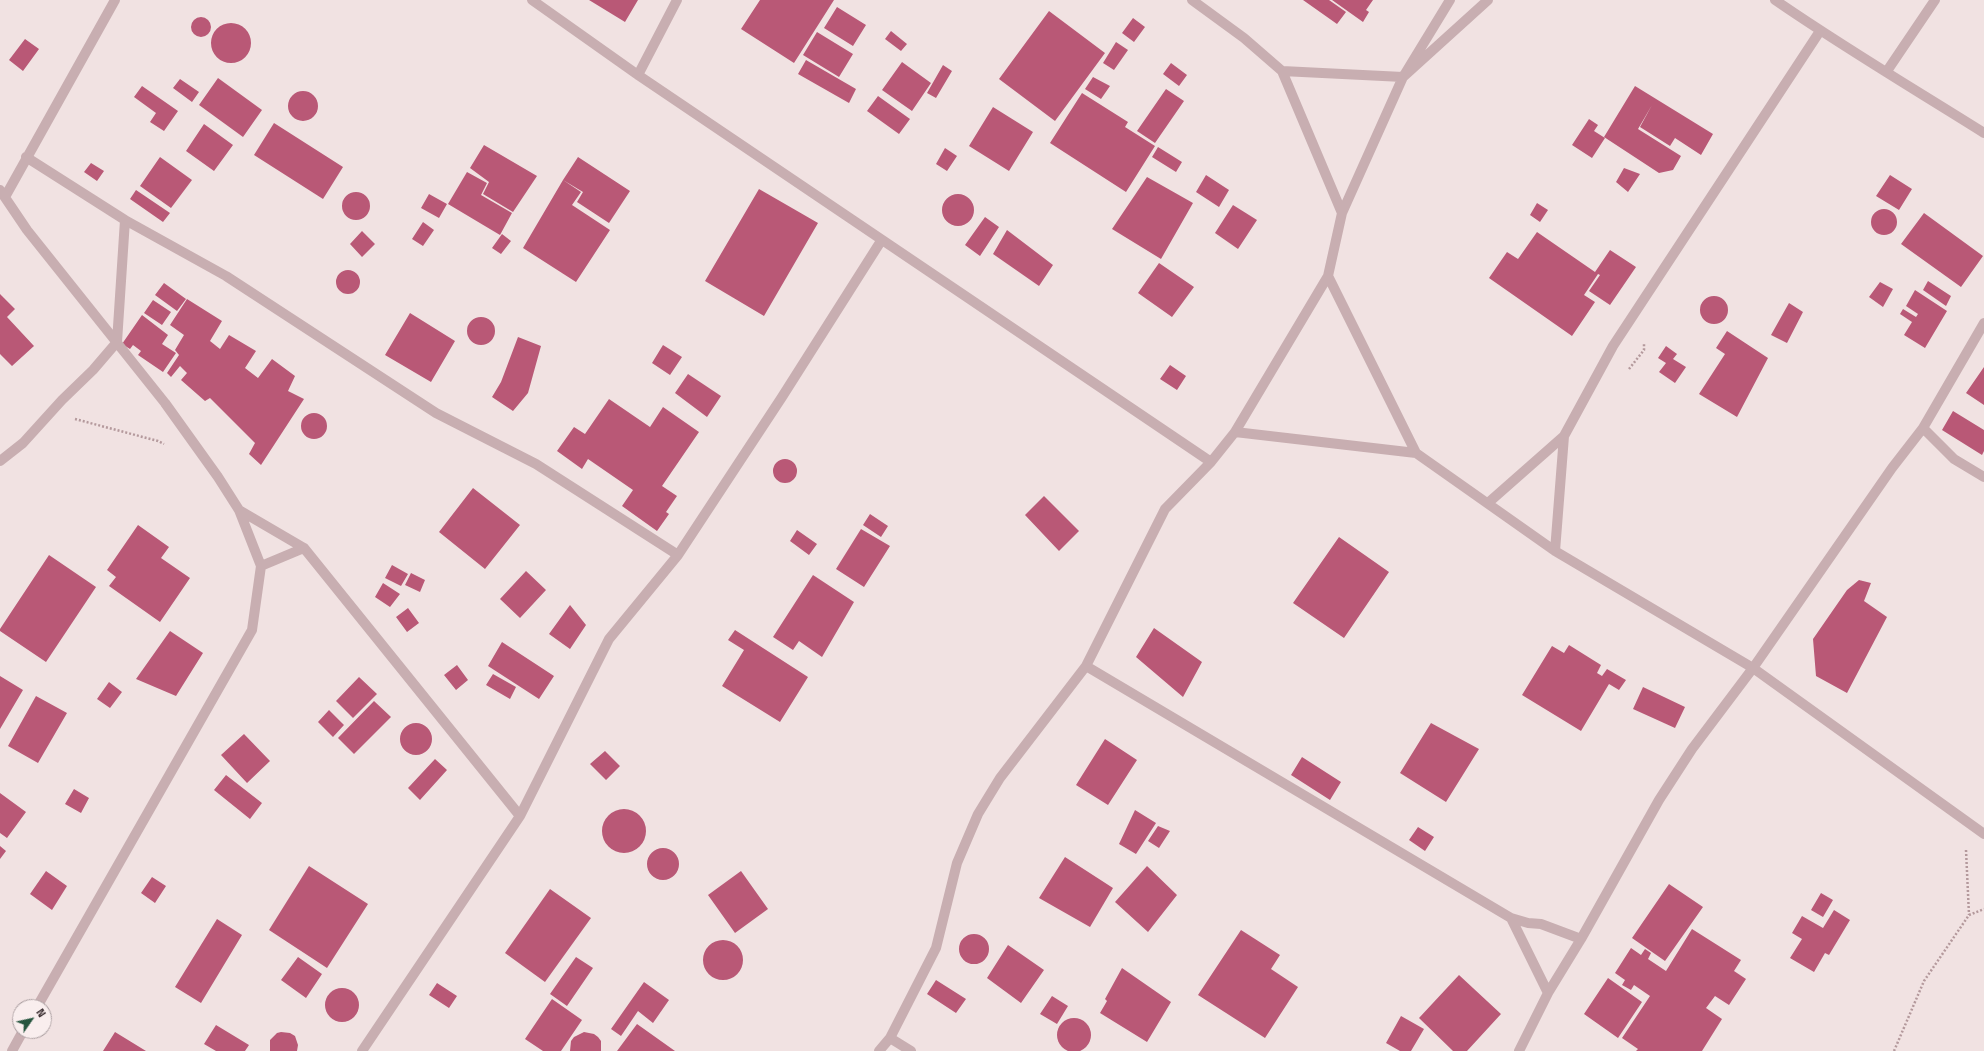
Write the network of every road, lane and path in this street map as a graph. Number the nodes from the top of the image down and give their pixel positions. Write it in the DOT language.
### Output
graph roads {
  1 [pos="114,0"];
  2 [pos="532,0"];
  3 [pos="677,0"];
  4 [pos="1192,0"];
  5 [pos="1450,0"];
  6 [pos="1488,0"];
  7 [pos="1775,0"];
  8 [pos="1935,0"];
  9 [pos="1820,32"];
  10 [pos="1282,70"];
  11 [pos="1887,71"];
  12 [pos="638,75"];
  13 [pos="1403,77"];
  14 [pos="1984,134"];
  15 [pos="26,157"];
  16 [pos="3,194"];
  17 [pos="1342,213"];
  18 [pos="125,220"];
  19 [pos="881,240"];
  20 [pos="1328,276"];
  21 [pos="1984,323"];
  22 [pos="117,342"];
  23 [pos="49,414"];
  24 [pos="1922,428"];
  25 [pos="1235,432"];
  26 [pos="1564,436"];
  27 [pos="165,445"];
  28 [pos="1416,453"];
  29 [pos="0,461"];
  30 [pos="1211,462"];
  31 [pos="1984,477"];
  32 [pos="1488,503"];
  33 [pos="239,510"];
  34 [pos="304,548"];
  35 [pos="1555,551"];
  36 [pos="678,555"];
  37 [pos="261,566"];
  38 [pos="1086,666"];
  39 [pos="1753,668"];
  40 [pos="520,816"];
  41 [pos="1965,820"];
  42 [pos="1984,834"];
  43 [pos="1984,909"];
  44 [pos="1969,915"];
  45 [pos="1511,918"];
  46 [pos="1581,939"];
  47 [pos="1548,993"];
  48 [pos="42,999"];
  49 [pos="890,1038"];
  50 [pos="19,1039"];
  51 [pos="12,1051"];
  52 [pos="362,1051"];
  53 [pos="878,1051"];
  54 [pos="911,1051"];
  55 [pos="1519,1051"];
  56 [pos="1894,1051"];
  1 -- 15 [label="street"];
  2 -- 12 [label="street"];
  3 -- 12 [label="street"];
  4 -- 10 [label="street"];
  5 -- 13 [label="street"];
  6 -- 13 [label="street"];
  7 -- 9 [label="street"];
  8 -- 11 [label="street"];
  9 -- 11 [label="street"];
  9 -- 26 [label="street"];
  10 -- 13 [label="street"];
  10 -- 17 [label="street"];
  11 -- 14 [label="street"];
  12 -- 19 [label="street"];
  13 -- 17 [label="street"];
  15 -- 16 [label="street"];
  15 -- 18 [label="street"];
  16 -- 22 [label="street"];
  17 -- 20 [label="street"];
  18 -- 22 [label="street"];
  18 -- 36 [label="street"];
  19 -- 30 [label="street"];
  19 -- 36 [label="street"];
  20 -- 25 [label="street"];
  20 -- 28 [label="street"];
  21 -- 24 [label="street"];
  22 -- 23 [label="street"];
  22 -- 33 [label="street"];
  23 -- 27 [label="path"];
  23 -- 29 [label="street"];
  24 -- 31 [label="street"];
  24 -- 39 [label="street"];
  25 -- 28 [label="street"];
  25 -- 30 [label="street"];
  26 -- 32 [label="street"];
  26 -- 35 [label="street"];
  28 -- 32 [label="street"];
  30 -- 38 [label="street"];
  32 -- 35 [label="street"];
  33 -- 34 [label="street"];
  33 -- 37 [label="street"];
  34 -- 37 [label="street"];
  34 -- 40 [label="street"];
  35 -- 39 [label="street"];
  36 -- 40 [label="street"];
  37 -- 48 [label="street"];
  38 -- 45 [label="street"];
  38 -- 49 [label="street"];
  39 -- 41 [label="street"];
  39 -- 46 [label="street"];
  40 -- 52 [label="street"];
  41 -- 42 [label="street"];
  41 -- 44 [label="path"];
  43 -- 44 [label="path"];
  44 -- 56 [label="path"];
  45 -- 46 [label="street"];
  45 -- 47 [label="street"];
  46 -- 47 [label="street"];
  47 -- 55 [label="street"];
  49 -- 53 [label="street"];
  49 -- 54 [label="street"];
  50 -- 51 [label="street"];
}
